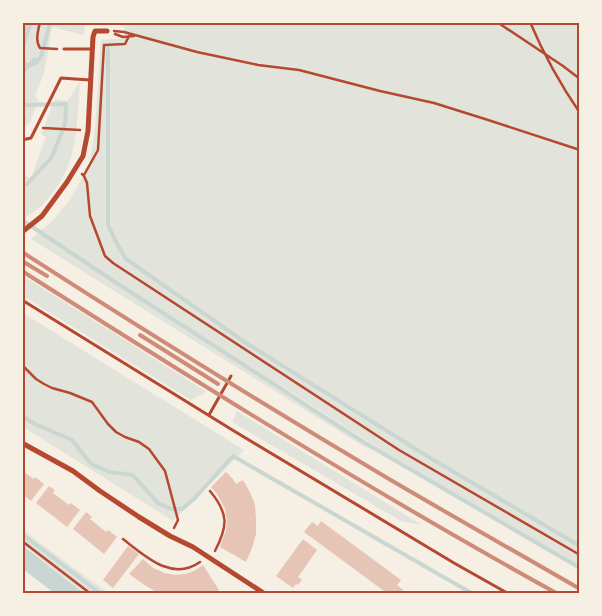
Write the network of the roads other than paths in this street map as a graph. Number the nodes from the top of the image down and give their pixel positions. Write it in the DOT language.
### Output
graph roads {
  1 [pos="107,31"];
  2 [pos="64,49"];
  3 [pos="92,49"];
  4 [pos="91,80"];
  5 [pos="22,140"];
  6 [pos="22,232"];
  7 [pos="22,300"];
  8 [pos="232,376"];
  9 [pos="209,415"];
  10 [pos="22,443"];
  11 [pos="265,594"];
  12 [pos="509,594"];
  1 -- 3 [label="street"];
  2 -- 3 [label="lane"];
  3 -- 4 [label="street"];
  4 -- 5 [label="lane"];
  4 -- 6 [label="street"];
  7 -- 9 [label="lane"];
  8 -- 9 [label="lane"];
  9 -- 12 [label="lane"];
  10 -- 11 [label="street"];
}
